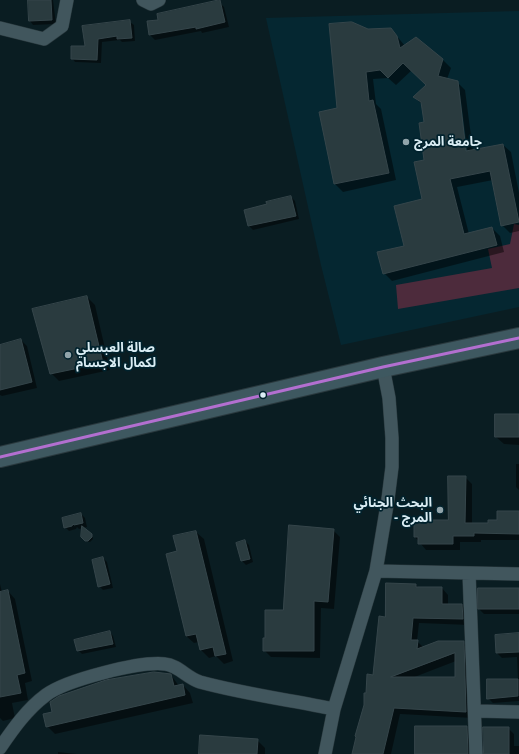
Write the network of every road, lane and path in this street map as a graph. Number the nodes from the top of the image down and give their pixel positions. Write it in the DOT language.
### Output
graph roads {
  1 [pos="67,0"];
  2 [pos="143,0"];
  3 [pos="159,0"];
  4 [pos="0,28"];
  5 [pos="519,338"];
  6 [pos="383,368"];
  7 [pos="0,457"];
  8 [pos="376,571"];
  9 [pos="469,573"];
  10 [pos="519,574"];
  11 [pos="334,709"];
  12 [pos="476,711"];
  13 [pos="519,712"];
  14 [pos="0,748"];
  15 [pos="325,754"];
  16 [pos="476,754"];
  1 -- 4 [label="street"];
  2 -- 3 [label="street"];
  5 -- 6 [label="main road"];
  6 -- 7 [label="main road"];
  6 -- 8 [label="street"];
  8 -- 9 [label="street"];
  8 -- 11 [label="street"];
  9 -- 10 [label="street"];
  9 -- 12 [label="street"];
  11 -- 14 [label="street"];
  11 -- 15 [label="street"];
  12 -- 13 [label="street"];
  12 -- 16 [label="street"];
}
